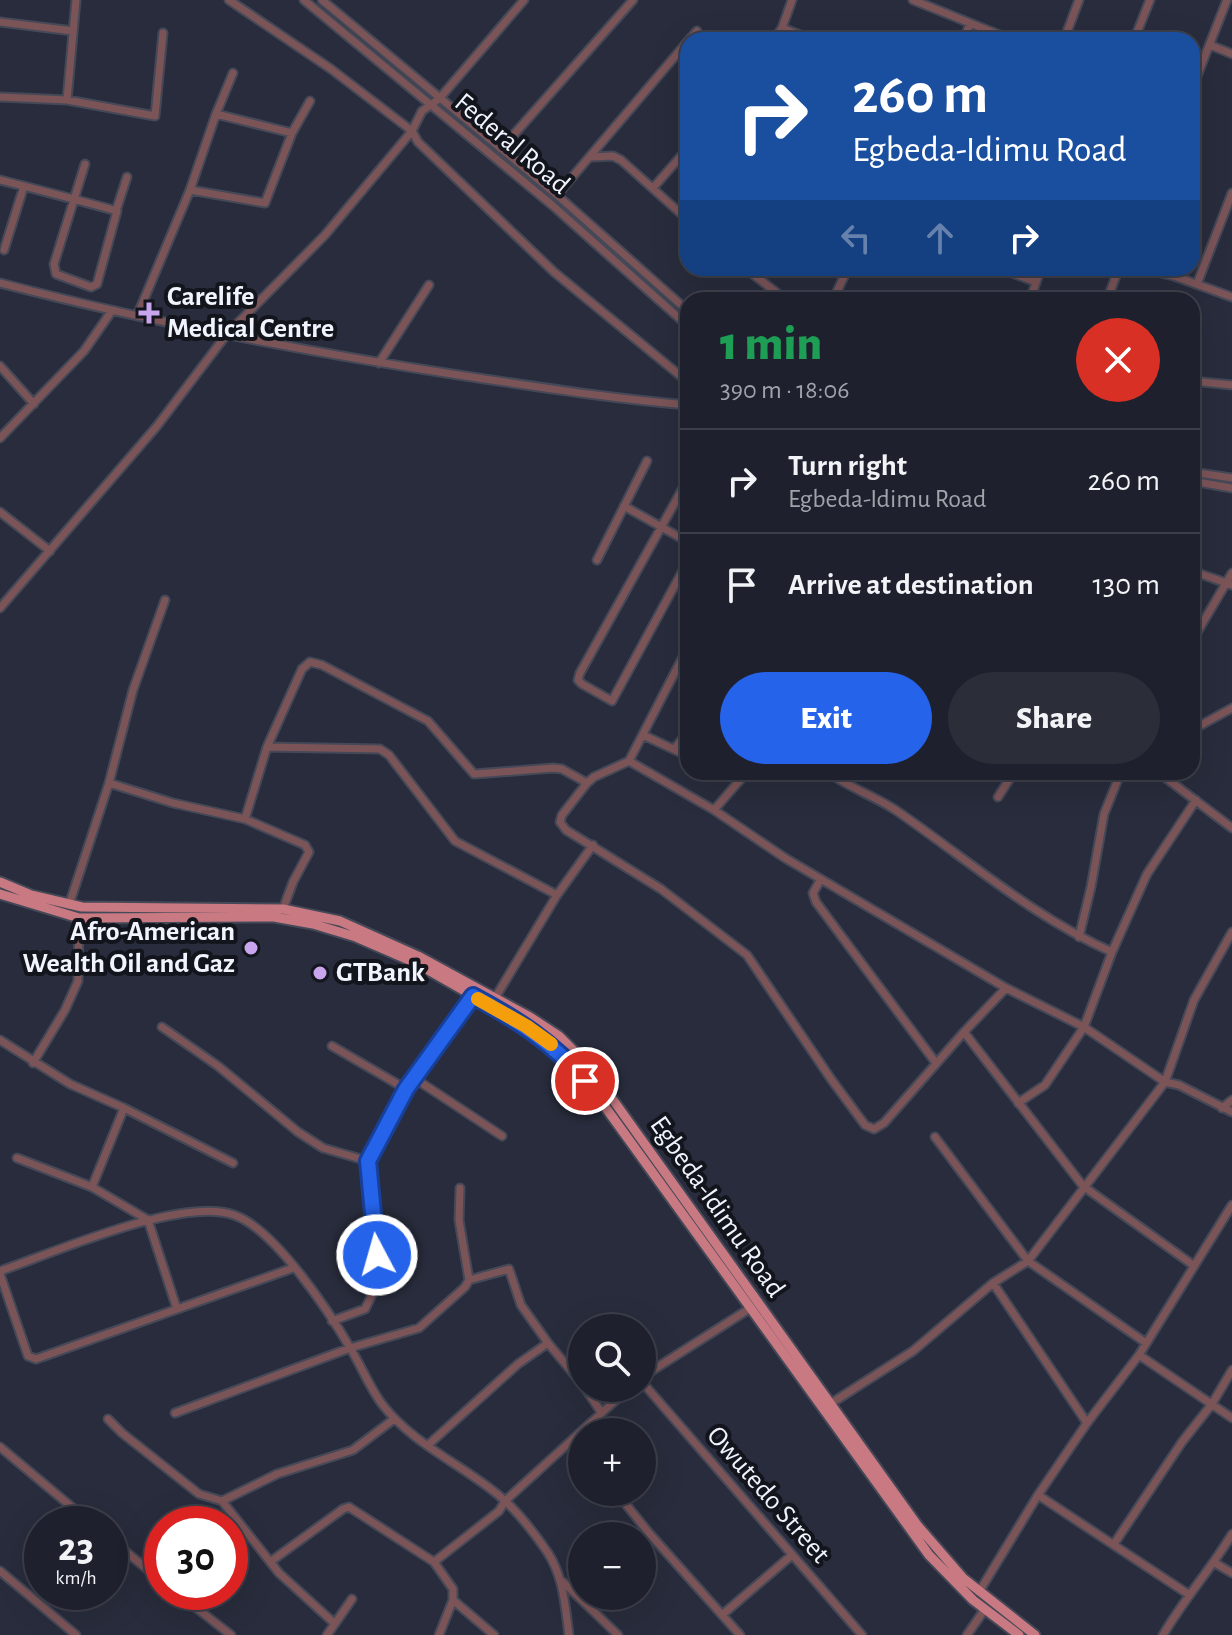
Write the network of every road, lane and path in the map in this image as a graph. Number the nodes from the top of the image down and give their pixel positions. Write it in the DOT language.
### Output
graph roads {
  1 [pos="76,0"];
  2 [pos="229,0"];
  3 [pos="304,0"];
  4 [pos="322,0"];
  5 [pos="524,0"];
  6 [pos="633,0"];
  7 [pos="792,0"];
  8 [pos="913,0"];
  9 [pos="1079,0"];
  10 [pos="1150,0"];
  11 [pos="1227,0"];
  12 [pos="937,4"];
  13 [pos="0,22"];
  14 [pos="970,23"];
  15 [pos="782,28"];
  16 [pos="73,31"];
  17 [pos="779,32"];
  18 [pos="792,32"];
  19 [pos="967,32"];
  20 [pos="992,32"];
  21 [pos="1067,32"];
  22 [pos="1137,32"];
  23 [pos="163,33"];
  24 [pos="1210,45"];
  25 [pos="680,50"];
  26 [pos="1232,54"];
  27 [pos="1200,69"];
  28 [pos="233,73"];
  29 [pos="0,97"];
  30 [pos="439,99"];
  31 [pos="67,100"];
  32 [pos="310,101"];
  33 [pos="432,106"];
  34 [pos="216,114"];
  35 [pos="412,131"];
  36 [pos="292,133"];
  37 [pos="501,149"];
  38 [pos="680,157"];
  39 [pos="589,158"];
  40 [pos="85,164"];
  41 [pos="127,177"];
  42 [pos="0,180"];
  43 [pos="24,186"];
  44 [pos="653,188"];
  45 [pos="190,190"];
  46 [pos="1232,193"];
  47 [pos="557,195"];
  48 [pos="74,200"];
  49 [pos="116,211"];
  50 [pos="680,213"];
  51 [pos="4,250"];
  52 [pos="755,276"];
  53 [pos="1020,276"];
  54 [pos="1038,276"];
  55 [pos="1168,276"];
  56 [pos="1036,282"];
  57 [pos="0,283"];
  58 [pos="1197,284"];
  59 [pos="429,285"];
  60 [pos="776,292"];
  61 [pos="1033,292"];
  62 [pos="1232,297"];
  63 [pos="680,304"];
  64 [pos="111,312"];
  65 [pos="137,316"];
  66 [pos="680,319"];
  67 [pos="227,334"];
  68 [pos="379,363"];
  69 [pos="0,366"];
  70 [pos="680,375"];
  71 [pos="1200,382"];
  72 [pos="1232,385"];
  73 [pos="34,404"];
  74 [pos="680,404"];
  75 [pos="0,438"];
  76 [pos="647,461"];
  77 [pos="1200,473"];
  78 [pos="1232,478"];
  79 [pos="1200,482"];
  80 [pos="1232,488"];
  81 [pos="680,493"];
  82 [pos="624,506"];
  83 [pos="0,512"];
  84 [pos="661,526"];
  85 [pos="680,537"];
  86 [pos="50,551"];
  87 [pos="597,560"];
  88 [pos="1232,573"];
  89 [pos="1200,574"];
  90 [pos="680,576"];
  91 [pos="1228,584"];
  92 [pos="165,600"];
  93 [pos="0,608"];
  94 [pos="1200,628"];
  95 [pos="680,663"];
  96 [pos="1232,708"];
  97 [pos="1200,726"];
  98 [pos="643,735"];
  99 [pos="680,742"];
  100 [pos="267,747"];
  101 [pos="675,748"];
  102 [pos="680,751"];
  103 [pos="629,761"];
  104 [pos="740,780"];
  105 [pos="842,780"];
  106 [pos="1009,780"];
  107 [pos="1118,780"];
  108 [pos="1169,780"];
  109 [pos="109,783"];
  110 [pos="587,783"];
  111 [pos="998,797"];
  112 [pos="1196,800"];
  113 [pos="714,810"];
  114 [pos="245,819"];
  115 [pos="1232,828"];
  116 [pos="593,845"];
  117 [pos="821,879"];
  118 [pos="0,882"];
  119 [pos="0,894"];
  120 [pos="557,895"];
  121 [pos="69,905"];
  122 [pos="283,909"];
  123 [pos="174,912"];
  124 [pos="79,918"];
  125 [pos="1232,932"];
  126 [pos="1079,937"];
  127 [pos="1112,952"];
  128 [pos="1006,988"];
  129 [pos="473,996"];
  130 [pos="495,998"];
  131 [pos="162,1027"];
  132 [pos="1084,1027"];
  133 [pos="964,1032"];
  134 [pos="0,1040"];
  135 [pos="332,1046"];
  136 [pos="33,1063"];
  137 [pos="936,1063"];
  138 [pos="414,1078"];
  139 [pos="1165,1082"];
  140 [pos="406,1089"];
  141 [pos="1232,1100"];
  142 [pos="1018,1103"];
  143 [pos="124,1108"];
  144 [pos="1222,1108"];
  145 [pos="1232,1112"];
  146 [pos="502,1136"];
  147 [pos="935,1137"];
  148 [pos="17,1158"];
  149 [pos="368,1161"];
  150 [pos="233,1163"];
  151 [pos="1083,1186"];
  152 [pos="92,1187"];
  153 [pos="460,1188"];
  154 [pos="1232,1206"];
  155 [pos="148,1220"];
  156 [pos="1028,1261"];
  157 [pos="1193,1265"];
  158 [pos="293,1268"];
  159 [pos="0,1273"];
  160 [pos="469,1280"];
  161 [pos="993,1283"];
  162 [pos="177,1309"];
  163 [pos="749,1309"];
  164 [pos="332,1321"];
  165 [pos="548,1343"];
  166 [pos="1146,1343"];
  167 [pos="350,1348"];
  168 [pos="1139,1355"];
  169 [pos="568,1367"];
  170 [pos="1232,1370"];
  171 [pos="656,1371"];
  172 [pos="656,1396"];
  173 [pos="594,1402"];
  174 [pos="613,1402"];
  175 [pos="830,1404"];
  176 [pos="1212,1404"];
  177 [pos="601,1412"];
  178 [pos="175,1413"];
  179 [pos="595,1418"];
  180 [pos="1232,1418"];
  181 [pos="108,1419"];
  182 [pos="394,1419"];
  183 [pos="1087,1423"];
  184 [pos="428,1445"];
  185 [pos="568,1445"];
  186 [pos="0,1447"];
  187 [pos="1038,1495"];
  188 [pos="222,1501"];
  189 [pos="505,1501"];
  190 [pos="70,1506"];
  191 [pos="627,1506"];
  192 [pos="1232,1534"];
  193 [pos="1114,1544"];
  194 [pos="128,1554"];
  195 [pos="792,1555"];
  196 [pos="270,1562"];
  197 [pos="434,1562"];
  198 [pos="1215,1563"];
  199 [pos="144,1566"];
  200 [pos="0,1571"];
  201 [pos="1232,1573"];
  202 [pos="562,1580"];
  203 [pos="979,1592"];
  204 [pos="1188,1594"];
  205 [pos="352,1599"];
  206 [pos="453,1600"];
  207 [pos="985,1609"];
  208 [pos="199,1610"];
  209 [pos="722,1615"];
  210 [pos="334,1623"];
  211 [pos="65,1632"];
  212 [pos="76,1635"];
  213 [pos="231,1635"];
  214 [pos="327,1635"];
  215 [pos="439,1635"];
  216 [pos="494,1635"];
  217 [pos="569,1635"];
  218 [pos="618,1635"];
  219 [pos="740,1635"];
  220 [pos="862,1635"];
  221 [pos="967,1635"];
  222 [pos="1019,1635"];
  223 [pos="1035,1635"];
  224 [pos="1163,1635"];
  1 -- 16 [label="street"];
  2 -- 35 [label="street"];
  3 -- 33 [label="street, Federal Road"];
  4 -- 30 [label="street, Federal Road"];
  5 -- 30 [label="street"];
  6 -- 37 [label="street"];
  7 -- 15 [label="street"];
  8 -- 12 [label="street"];
  9 -- 21 [label="street"];
  10 -- 22 [label="street"];
  11 -- 24 [label="street"];
  12 -- 14 [label="street"];
  13 -- 16 [label="street"];
  14 -- 19 [label="street"];
  14 -- 20 [label="street"];
  15 -- 17 [label="street"];
  15 -- 18 [label="street"];
  16 -- 31 [label="street"];
  23 -- 31 [label="street"];
  24 -- 26 [label="street"];
  24 -- 27 [label="street"];
  25 -- 39 [label="street"];
  28 -- 34 [label="street"];
  29 -- 31 [label="street"];
  30 -- 33 [label="street"];
  30 -- 37 [label="street, Federal Road"];
  32 -- 36 [label="street"];
  33 -- 35 [label="street"];
  33 -- 66 [label="street, Federal Road"];
  34 -- 36 [label="street"];
  34 -- 45 [label="street"];
  35 -- 67 [label="street"];
  35 -- 70 [label="street"];
  36 -- 45 [label="street"];
  37 -- 47 [label="street, Federal Road"];
  38 -- 44 [label="street"];
  39 -- 44 [label="street"];
  39 -- 47 [label="street"];
  40 -- 48 [label="street"];
  41 -- 49 [label="street"];
  42 -- 43 [label="street"];
  43 -- 48 [label="street"];
  43 -- 51 [label="street"];
  44 -- 50 [label="street"];
  45 -- 65 [label="street"];
  46 -- 58 [label="street"];
  47 -- 63 [label="street, Federal Road"];
  48 -- 49 [label="street"];
  48 -- 49 [label="street"];
  52 -- 60 [label="street"];
  53 -- 56 [label="street"];
  54 -- 56 [label="street"];
  55 -- 58 [label="street"];
  56 -- 61 [label="street"];
  57 -- 64 [label="street"];
  58 -- 62 [label="street"];
  59 -- 68 [label="street"];
  64 -- 65 [label="street"];
  64 -- 73 [label="street"];
  65 -- 67 [label="street"];
  67 -- 68 [label="street"];
  67 -- 86 [label="street"];
  68 -- 74 [label="street"];
  69 -- 73 [label="street"];
  71 -- 72 [label="street"];
  73 -- 75 [label="street"];
  76 -- 82 [label="street"];
  77 -- 78 [label="street"];
  79 -- 80 [label="street"];
  81 -- 84 [label="street"];
  82 -- 84 [label="street"];
  82 -- 87 [label="street"];
  83 -- 86 [label="street"];
  84 -- 85 [label="street"];
  84 -- 90 [label="street"];
  86 -- 93 [label="street"];
  88 -- 91 [label="street"];
  89 -- 91 [label="street"];
  91 -- 94 [label="street"];
  92 -- 109 [label="street"];
  95 -- 98 [label="street"];
  96 -- 97 [label="street"];
  98 -- 101 [label="street"];
  98 -- 103 [label="street"];
  99 -- 101 [label="street"];
  100 -- 110 [label="street"];
  100 -- 114 [label="street"];
  100 -- 120 [label="street"];
  101 -- 102 [label="street"];
  103 -- 110 [label="street"];
  103 -- 113 [label="street"];
  104 -- 113 [label="street"];
  105 -- 126 [label="street"];
  106 -- 111 [label="street"];
  107 -- 126 [label="street"];
  108 -- 112 [label="street"];
  109 -- 114 [label="street"];
  109 -- 121 [label="street"];
  110 -- 116 [label="street"];
  112 -- 115 [label="street"];
  112 -- 127 [label="street"];
  113 -- 117 [label="street"];
  114 -- 122 [label="street"];
  116 -- 120 [label="street"];
  116 -- 137 [label="street"];
  117 -- 128 [label="street"];
  117 -- 137 [label="street"];
  118 -- 121 [label="main road, Egbeda-Idimu Road"];
  119 -- 124 [label="main road, Egbeda-Idimu Road"];
  120 -- 130 [label="street"];
  121 -- 123 [label="main road, Egbeda-Idimu Road"];
  122 -- 123 [label="main road, Egbeda-Idimu Road"];
  122 -- 130 [label="main road, Egbeda-Idimu Road"];
  123 -- 124 [label="main road, Egbeda-Idimu Road"];
  123 -- 129 [label="main road, Egbeda-Idimu Road"];
  124 -- 136 [label="street"];
  125 -- 139 [label="street"];
  126 -- 127 [label="street"];
  127 -- 132 [label="street"];
  128 -- 132 [label="street"];
  128 -- 133 [label="street"];
  129 -- 138 [label="street"];
  129 -- 163 [label="main road, Egbeda-Idimu Road"];
  130 -- 175 [label="main road, Egbeda-Idimu Road"];
  131 -- 149 [label="street"];
  132 -- 139 [label="street"];
  132 -- 142 [label="street"];
  133 -- 137 [label="street"];
  133 -- 142 [label="street"];
  134 -- 136 [label="street"];
  135 -- 140 [label="street"];
  136 -- 143 [label="street"];
  138 -- 140 [label="street"];
  138 -- 146 [label="street"];
  139 -- 144 [label="street"];
  139 -- 151 [label="street"];
  140 -- 149 [label="street"];
  141 -- 144 [label="street"];
  142 -- 151 [label="street"];
  143 -- 150 [label="street"];
  143 -- 152 [label="street"];
  144 -- 145 [label="street"];
  147 -- 156 [label="street"];
  148 -- 152 [label="street"];
  149 -- 164 [label="street"];
  151 -- 156 [label="street"];
  151 -- 157 [label="street"];
  152 -- 155 [label="street"];
  153 -- 160 [label="street"];
  154 -- 157 [label="street"];
  155 -- 158 [label="street"];
  155 -- 159 [label="street"];
  155 -- 162 [label="street"];
  156 -- 161 [label="street"];
  156 -- 166 [label="street"];
  157 -- 166 [label="street"];
  158 -- 162 [label="street"];
  158 -- 164 [label="street"];
  159 -- 162 [label="street"];
  160 -- 165 [label="street"];
  160 -- 167 [label="street"];
  161 -- 175 [label="street"];
  161 -- 183 [label="street"];
  163 -- 171 [label="street"];
  163 -- 207 [label="main road, Egbeda-Idimu Road"];
  164 -- 167 [label="street"];
  165 -- 169 [label="street"];
  165 -- 184 [label="street"];
  166 -- 168 [label="street"];
  167 -- 178 [label="street"];
  167 -- 182 [label="street"];
  168 -- 176 [label="street"];
  168 -- 183 [label="street"];
  170 -- 176 [label="street"];
  172 -- 195 [label="street, Owutedo Street"];
  173 -- 177 [label="street"];
  174 -- 177 [label="street"];
  175 -- 203 [label="main road, Egbeda-Idimu Road"];
  176 -- 180 [label="street"];
  176 -- 193 [label="street"];
  177 -- 179 [label="street"];
  181 -- 188 [label="street"];
  182 -- 184 [label="street"];
  182 -- 188 [label="street"];
  183 -- 187 [label="street"];
  184 -- 189 [label="street"];
  185 -- 189 [label="street"];
  186 -- 190 [label="street"];
  187 -- 193 [label="street"];
  187 -- 203 [label="street"];
  188 -- 196 [label="street"];
  189 -- 197 [label="street"];
  189 -- 202 [label="street"];
  191 -- 209 [label="street"];
  192 -- 198 [label="street"];
  193 -- 204 [label="street"];
  194 -- 199 [label="street"];
  195 -- 209 [label="street"];
  195 -- 220 [label="street, Owutedo Street"];
  196 -- 197 [label="street"];
  196 -- 210 [label="street"];
  197 -- 206 [label="street"];
  198 -- 201 [label="street"];
  198 -- 204 [label="street"];
  200 -- 211 [label="street"];
  202 -- 217 [label="street"];
  202 -- 218 [label="street"];
  203 -- 223 [label="main road, Egbeda-Idimu Road"];
  204 -- 224 [label="street"];
  205 -- 210 [label="street"];
  206 -- 215 [label="street"];
  206 -- 216 [label="street"];
  207 -- 221 [label="street"];
  207 -- 222 [label="main road, Egbeda-Idimu Road"];
  208 -- 213 [label="street"];
  209 -- 219 [label="street"];
  210 -- 214 [label="street"];
  211 -- 212 [label="street"];
}
